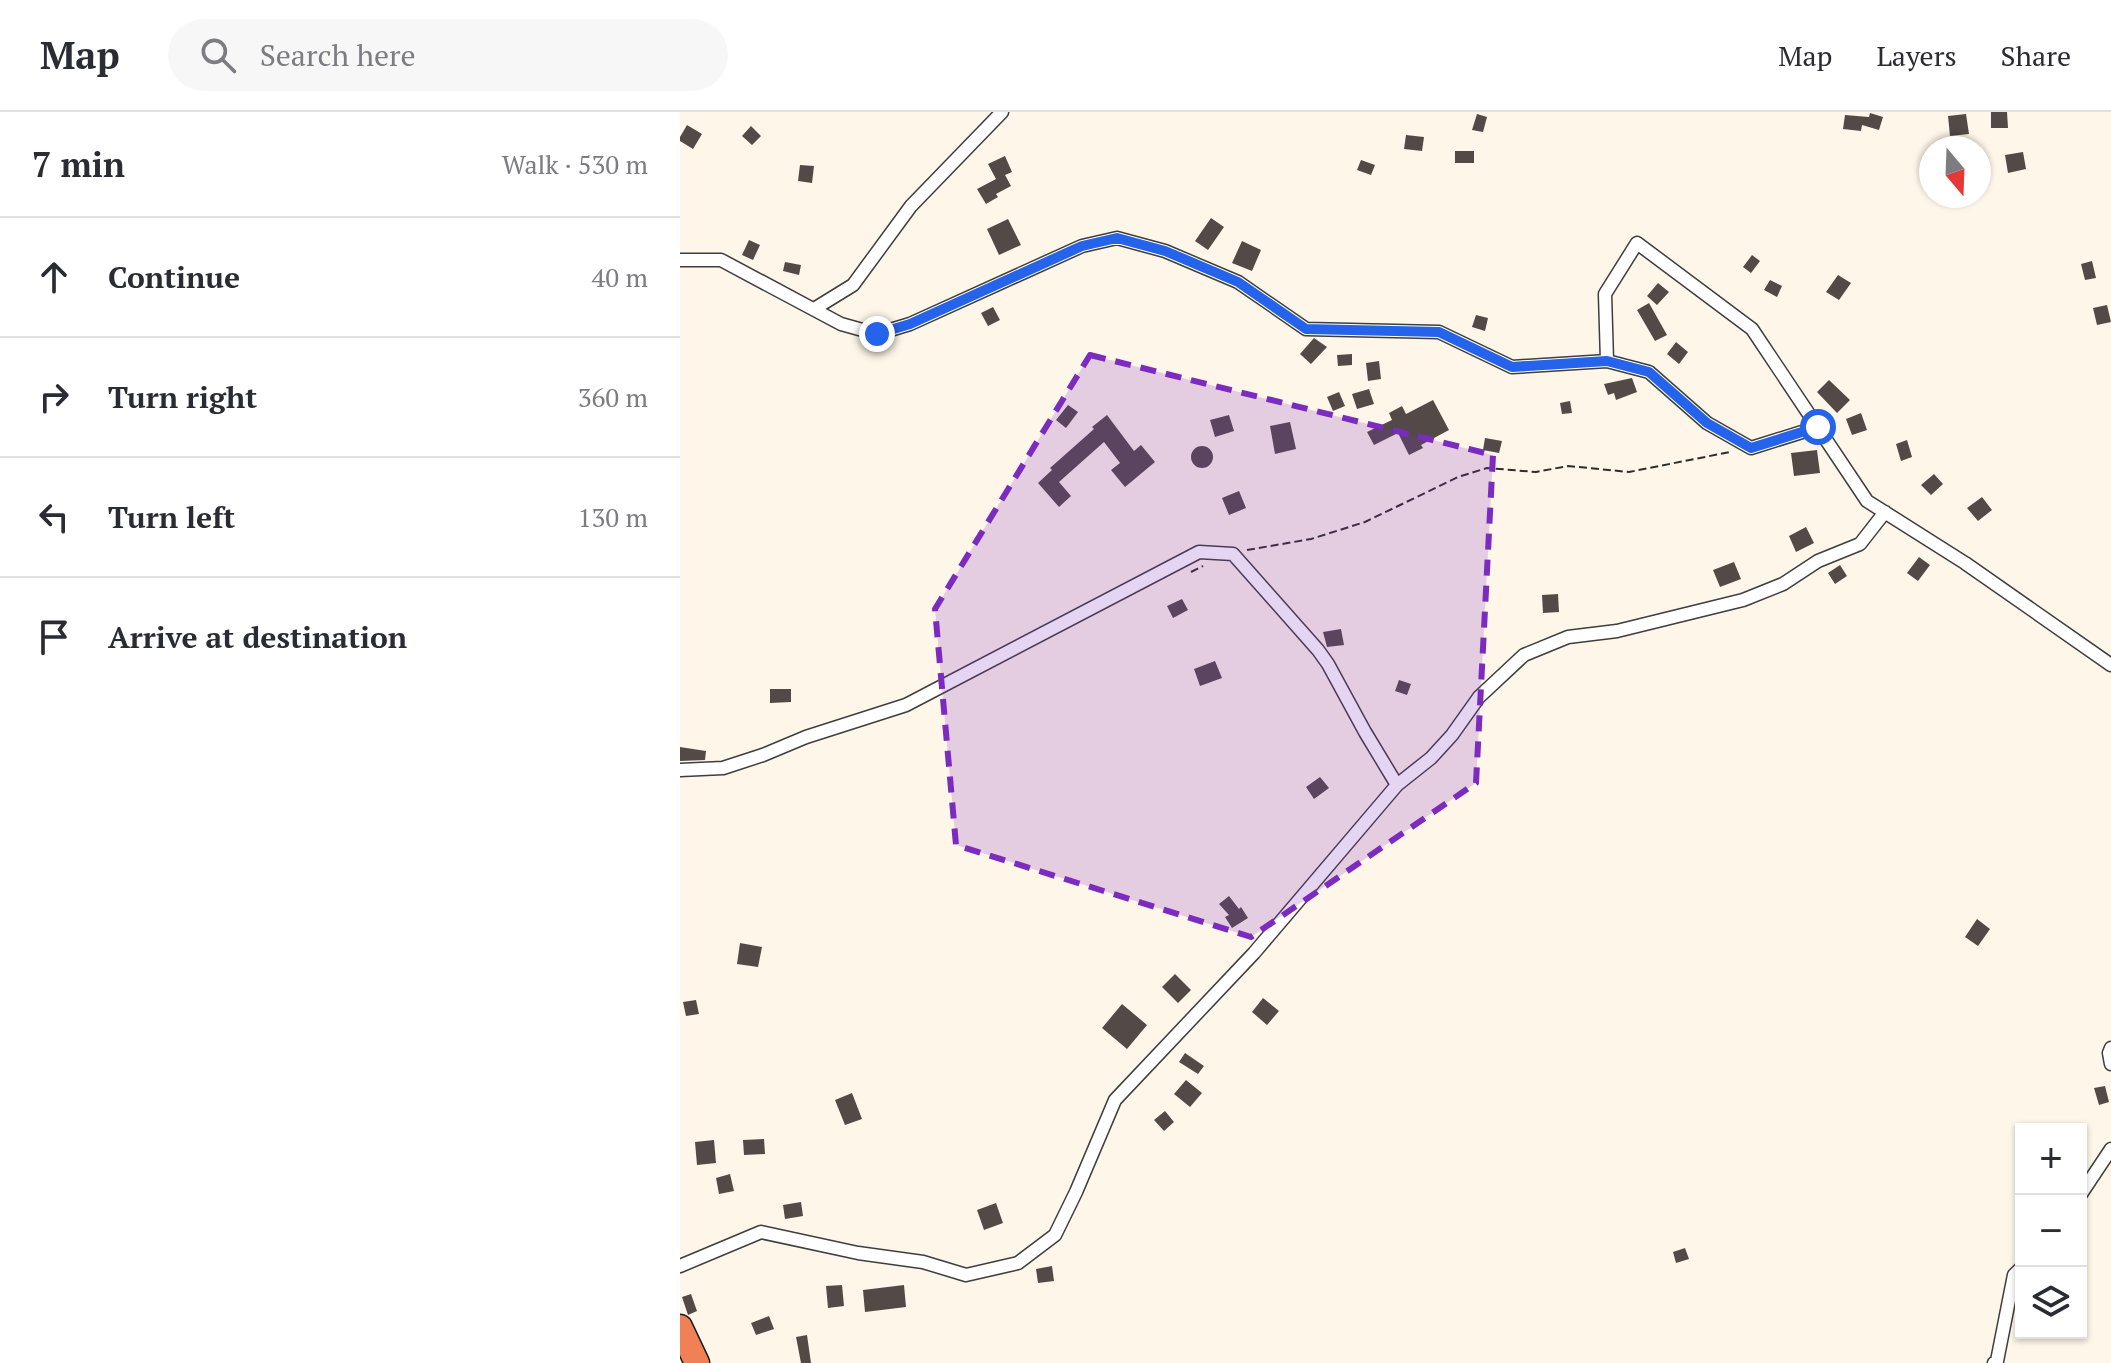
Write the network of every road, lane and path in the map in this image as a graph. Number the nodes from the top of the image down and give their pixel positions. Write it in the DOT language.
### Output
graph roads {
  1 [pos="1002,112"];
  2 [pos="680,260"];
  3 [pos="814,309"];
  4 [pos="1607,361"];
  5 [pos="1818,427"];
  6 [pos="1751,448"];
  7 [pos="1885,512"];
  8 [pos="1236,552"];
  9 [pos="1209,564"];
  10 [pos="1182,576"];
  11 [pos="2111,665"];
  12 [pos="680,770"];
  13 [pos="1397,785"];
  14 [pos="2111,1048"];
  15 [pos="2111,1064"];
  16 [pos="2111,1149"];
  17 [pos="2087,1185"];
  18 [pos="680,1266"];
  19 [pos="2015,1274"];
  20 [pos="680,1327"];
  21 [pos="697,1363"];
  22 [pos="1994,1363"];
  1 -- 3 [label="street"];
  2 -- 3 [label="street"];
  3 -- 4 [label="street"];
  4 -- 5 [label="street"];
  4 -- 6 [label="street"];
  5 -- 6 [label="street"];
  5 -- 7 [label="street"];
  6 -- 8 [label="path"];
  7 -- 11 [label="street"];
  7 -- 13 [label="street"];
  9 -- 10 [label="path"];
  12 -- 13 [label="street"];
  13 -- 18 [label="street"];
  14 -- 15 [label="street"];
  16 -- 17 [label="street"];
  19 -- 22 [label="street"];
  20 -- 21 [label="highway"];
}
